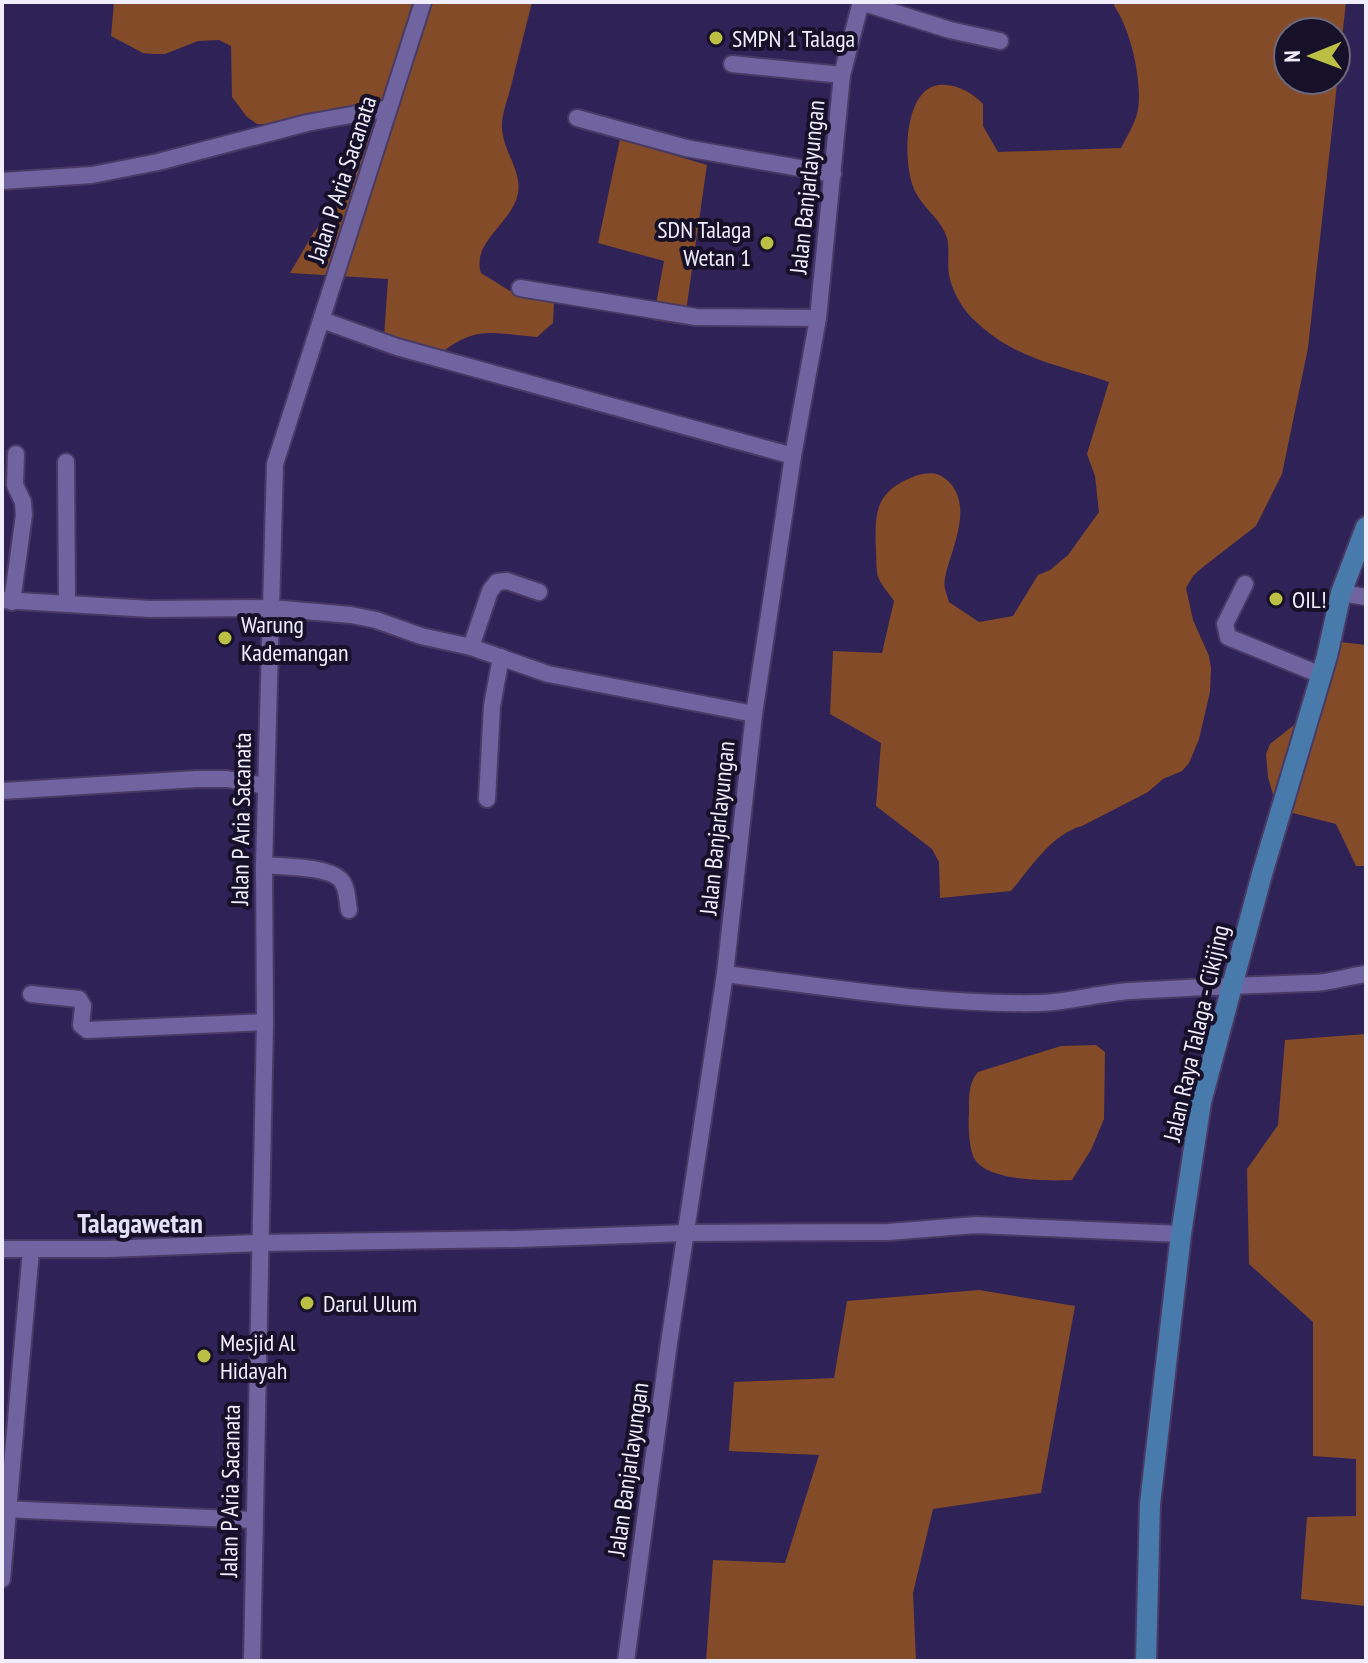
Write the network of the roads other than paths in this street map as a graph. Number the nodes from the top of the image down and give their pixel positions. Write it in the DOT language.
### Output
graph roads {
  1 [pos="423,2"];
  2 [pos="861,2"];
  3 [pos="1000,41"];
  4 [pos="732,64"];
  5 [pos="842,75"];
  6 [pos="389,108"];
  7 [pos="577,118"];
  8 [pos="833,174"];
  9 [pos="2,181"];
  10 [pos="520,288"];
  11 [pos="818,318"];
  12 [pos="322,320"];
  13 [pos="16,454"];
  14 [pos="793,456"];
  15 [pos="66,462"];
  16 [pos="1366,527"];
  17 [pos="1245,584"];
  18 [pos="539,592"];
  19 [pos="1341,593"];
  20 [pos="1366,597"];
  21 [pos="7,601"];
  22 [pos="67,603"];
  23 [pos="271,608"];
  24 [pos="471,647"];
  25 [pos="501,657"];
  26 [pos="1321,675"];
  27 [pos="754,714"];
  28 [pos="266,786"];
  29 [pos="2,791"];
  30 [pos="487,799"];
  31 [pos="264,865"];
  32 [pos="349,910"];
  33 [pos="725,974"];
  34 [pos="1366,974"];
  35 [pos="1231,987"];
  36 [pos="31,994"];
  37 [pos="265,1022"];
  38 [pos="686,1233"];
  39 [pos="1181,1234"];
  40 [pos="259,1243"];
  41 [pos="2,1249"];
  42 [pos="31,1250"];
  43 [pos="5,1508"];
  44 [pos="254,1520"];
  45 [pos="2,1579"];
  46 [pos="252,1661"];
  47 [pos="626,1661"];
  48 [pos="1146,1661"];
  1 -- 6 [label="street, Jalan P Aria Sacanata"];
  2 -- 3 [label="street"];
  2 -- 5 [label="street, Jalan Banjarlayungan"];
  4 -- 5 [label="street"];
  5 -- 8 [label="street, Jalan Banjarlayungan"];
  6 -- 9 [label="street"];
  6 -- 12 [label="street, Jalan P Aria Sacanata"];
  7 -- 8 [label="street"];
  8 -- 11 [label="street, Jalan Banjarlayungan"];
  10 -- 11 [label="street"];
  11 -- 14 [label="street, Jalan Banjarlayungan"];
  12 -- 14 [label="street"];
  12 -- 23 [label="street, Jalan P Aria Sacanata"];
  13 -- 21 [label="street"];
  14 -- 27 [label="street, Jalan Banjarlayungan"];
  15 -- 22 [label="street"];
  16 -- 19 [label="main road, Jalan Raya Talaga - Cikijing"];
  17 -- 26 [label="street"];
  18 -- 24 [label="street"];
  19 -- 20 [label="street"];
  19 -- 26 [label="main road, Jalan Raya Talaga - Cikijing"];
  21 -- 22 [label="street"];
  22 -- 23 [label="street"];
  23 -- 24 [label="street"];
  23 -- 28 [label="street, Jalan P Aria Sacanata"];
  24 -- 25 [label="street"];
  25 -- 27 [label="street"];
  25 -- 30 [label="street"];
  26 -- 35 [label="main road, Jalan Raya Talaga - Cikijing"];
  27 -- 33 [label="street, Jalan Banjarlayungan"];
  28 -- 29 [label="street"];
  28 -- 31 [label="street, Jalan P Aria Sacanata"];
  31 -- 32 [label="street"];
  31 -- 37 [label="street, Jalan P Aria Sacanata"];
  33 -- 35 [label="street"];
  33 -- 38 [label="street, Jalan Banjarlayungan"];
  34 -- 35 [label="street"];
  35 -- 39 [label="main road, Jalan Raya Talaga - Cikijing"];
  36 -- 37 [label="street"];
  37 -- 40 [label="street, Jalan P Aria Sacanata"];
  38 -- 39 [label="street"];
  38 -- 40 [label="street"];
  38 -- 47 [label="street, Jalan Banjarlayungan"];
  39 -- 48 [label="main road, Jalan Raya Talaga - Cikijing"];
  40 -- 42 [label="street"];
  40 -- 44 [label="street, Jalan P Aria Sacanata"];
  41 -- 42 [label="street"];
  42 -- 43 [label="street"];
  43 -- 44 [label="street"];
  43 -- 45 [label="street"];
  44 -- 46 [label="street, Jalan P Aria Sacanata"];
}
